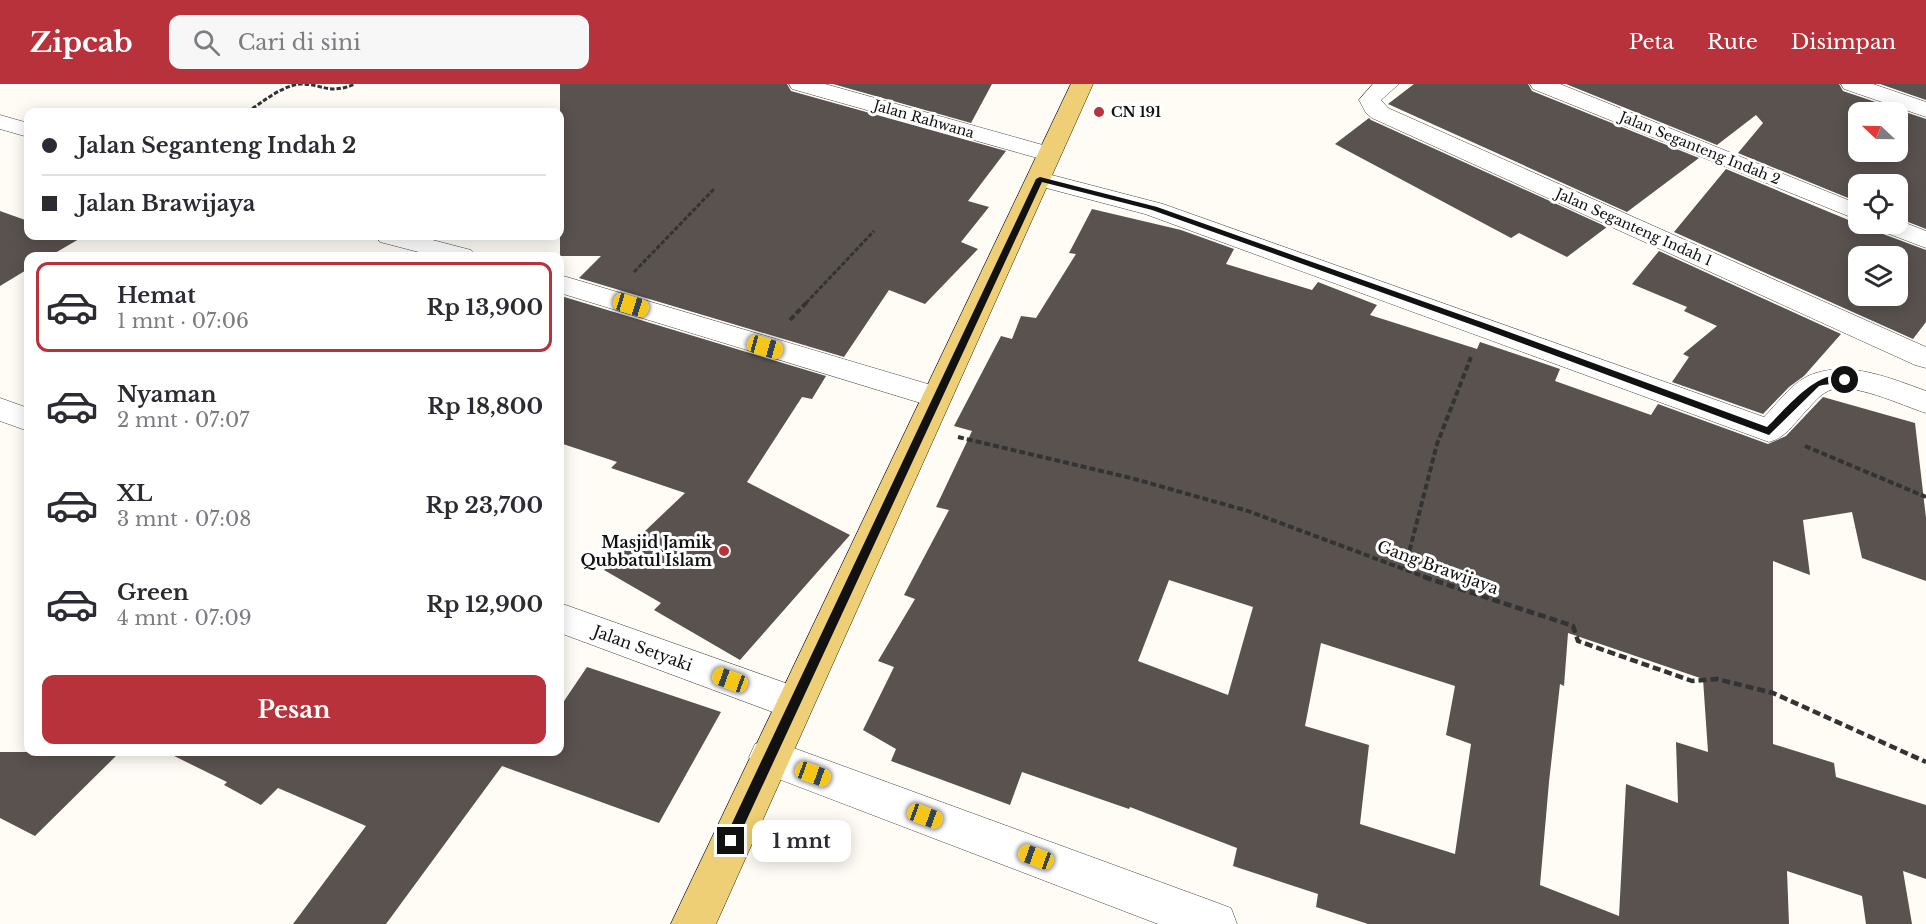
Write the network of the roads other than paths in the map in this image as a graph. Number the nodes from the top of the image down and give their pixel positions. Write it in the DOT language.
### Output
graph roads {
  1 [pos="800,84"];
  2 [pos="1082,84"];
  3 [pos="1388,84"];
  4 [pos="1541,84"];
  5 [pos="1852,84"];
  6 [pos="1926,110"];
  7 [pos="0,122"];
  8 [pos="24,129"];
  9 [pos="1044,167"];
  10 [pos="1848,209"];
  11 [pos="1908,233"];
  12 [pos="404,240"];
  13 [pos="1926,240"];
  14 [pos="447,252"];
  15 [pos="564,285"];
  16 [pos="1926,357"];
  17 [pos="1891,390"];
  18 [pos="937,397"];
  19 [pos="1926,402"];
  20 [pos="0,409"];
  21 [pos="24,418"];
  22 [pos="564,619"];
  23 [pos="794,703"];
  24 [pos="769,757"];
  25 [pos="693,924"];
  26 [pos="1215,924"];
  1 -- 9 [label="street, Jalan Rahwana"];
  2 -- 9 [label="main road"];
  3 -- 16 [label="street, Jalan Seganteng Indah 1"];
  4 -- 10 [label="street, Jalan Seganteng Indah 2"];
  5 -- 6 [label="street"];
  7 -- 8 [label="street"];
  9 -- 17 [label="street, Jalan Rahwana"];
  9 -- 18 [label="main road"];
  11 -- 13 [label="street"];
  12 -- 14 [label="street"];
  15 -- 18 [label="street"];
  16 -- 17 [label="street"];
  17 -- 19 [label="street"];
  18 -- 23 [label="main road"];
  20 -- 21 [label="street"];
  22 -- 23 [label="street, Jalan Setyaki"];
  23 -- 24 [label="main road"];
  24 -- 25 [label="main road"];
  24 -- 26 [label="street"];
}
